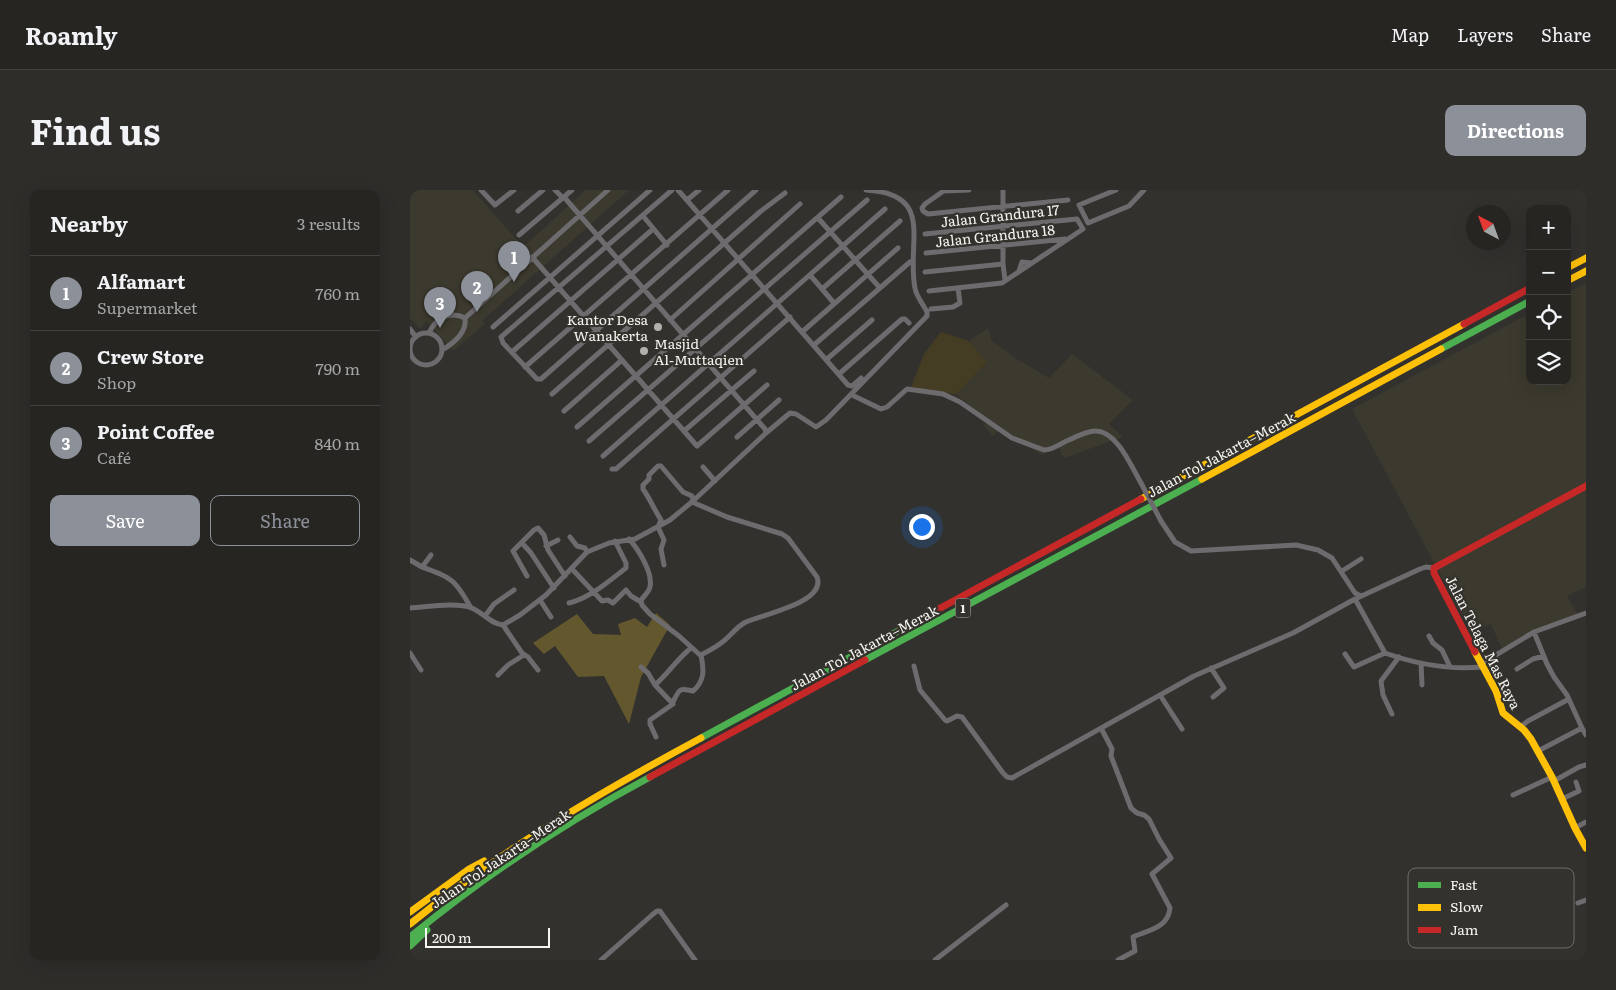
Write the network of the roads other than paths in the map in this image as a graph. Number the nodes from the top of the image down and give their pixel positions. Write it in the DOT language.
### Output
graph roads {
  1 [pos="514,190"];
  2 [pos="543,190"];
  3 [pos="555,190"];
  4 [pos="572,190"];
  5 [pos="608,190"];
  6 [pos="650,190"];
  7 [pos="672,190"];
  8 [pos="678,190"];
  9 [pos="699,190"];
  10 [pos="728,190"];
  11 [pos="756,190"];
  12 [pos="866,190"];
  13 [pos="969,190"];
  14 [pos="1002,190"];
  15 [pos="1116,190"];
  16 [pos="1144,190"];
  17 [pos="484,191"];
  18 [pos="944,191"];
  19 [pos="951,191"];
  20 [pos="785,193"];
  21 [pos="841,197"];
  22 [pos="563,198"];
  23 [pos="687,200"];
  24 [pos="867,200"];
  25 [pos="1068,200"];
  26 [pos="800,204"];
  27 [pos="1004,207"];
  28 [pos="885,209"];
  29 [pos="518,212"];
  30 [pos="700,214"];
  31 [pos="580,215"];
  32 [pos="642,216"];
  33 [pos="818,218"];
  34 [pos="900,221"];
  35 [pos="1004,225"];
  36 [pos="712,228"];
  37 [pos="654,229"];
  38 [pos="830,232"];
  39 [pos="925,234"];
  40 [pos="520,235"];
  41 [pos="597,236"];
  42 [pos="1067,239"];
  43 [pos="725,243"];
  44 [pos="667,245"];
  45 [pos="1003,245"];
  46 [pos="843,246"];
  47 [pos="606,247"];
  48 [pos="898,248"];
  49 [pos="926,253"];
  50 [pos="532,257"];
  51 [pos="1586,258"];
  52 [pos="739,259"];
  53 [pos="618,260"];
  54 [pos="855,260"];
  55 [pos="910,262"];
  56 [pos="1004,264"];
  57 [pos="1571,266"];
  58 [pos="1586,271"];
  59 [pos="925,272"];
  60 [pos="753,274"];
  61 [pos="631,275"];
  62 [pos="810,275"];
  63 [pos="868,275"];
  64 [pos="549,277"];
  65 [pos="1571,279"];
  66 [pos="1005,280"];
  67 [pos="558,287"];
  68 [pos="822,288"];
  69 [pos="880,288"];
  70 [pos="958,288"];
  71 [pos="643,289"];
  72 [pos="765,290"];
  73 [pos="1526,290"];
  74 [pos="929,292"];
  75 [pos="570,302"];
  76 [pos="778,303"];
  77 [pos="834,303"];
  78 [pos="1526,303"];
  79 [pos="656,304"];
  80 [pos="932,309"];
  81 [pos="583,316"];
  82 [pos="790,317"];
  83 [pos="465,318"];
  84 [pos="670,320"];
  85 [pos="872,320"];
  86 [pos="908,323"];
  87 [pos="493,327"];
  88 [pos="410,329"];
  89 [pos="595,330"];
  90 [pos="802,332"];
  91 [pos="430,333"];
  92 [pos="683,335"];
  93 [pos="416,337"];
  94 [pos="609,345"];
  95 [pos="814,345"];
  96 [pos="696,349"];
  97 [pos="442,350"];
  98 [pos="512,352"];
  99 [pos="410,353"];
  100 [pos="622,360"];
  101 [pos="827,360"];
  102 [pos="416,361"];
  103 [pos="410,364"];
  104 [pos="708,364"];
  105 [pos="525,366"];
  106 [pos="754,372"];
  107 [pos="839,374"];
  108 [pos="636,376"];
  109 [pos="720,377"];
  110 [pos="861,378"];
  111 [pos="767,385"];
  112 [pos="649,390"];
  113 [pos="732,391"];
  114 [pos="552,394"];
  115 [pos="852,395"];
  116 [pos="779,400"];
  117 [pos="660,405"];
  118 [pos="744,405"];
  119 [pos="564,411"];
  120 [pos="673,418"];
  121 [pos="757,420"];
  122 [pos="578,426"];
  123 [pos="684,431"];
  124 [pos="766,433"];
  125 [pos="737,437"];
  126 [pos="589,441"];
  127 [pos="603,456"];
  128 [pos="703,467"];
  129 [pos="612,469"];
  130 [pos="714,481"];
  131 [pos="1586,486"];
  132 [pos="692,502"];
  133 [pos="658,527"];
  134 [pos="570,537"];
  135 [pos="558,540"];
  136 [pos="630,540"];
  137 [pos="615,541"];
  138 [pos="522,544"];
  139 [pos="546,546"];
  140 [pos="588,552"];
  141 [pos="431,555"];
  142 [pos="1361,559"];
  143 [pos="410,560"];
  144 [pos="664,565"];
  145 [pos="422,567"];
  146 [pos="1434,568"];
  147 [pos="572,569"];
  148 [pos="1342,571"];
  149 [pos="527,576"];
  150 [pos="565,576"];
  151 [pos="554,588"];
  152 [pos="514,590"];
  153 [pos="595,591"];
  154 [pos="1358,597"];
  155 [pos="540,600"];
  156 [pos="641,602"];
  157 [pos="569,603"];
  158 [pos="410,608"];
  159 [pos="471,608"];
  160 [pos="1586,613"];
  161 [pos="485,616"];
  162 [pos="551,616"];
  163 [pos="503,625"];
  164 [pos="1534,632"];
  165 [pos="1429,636"];
  166 [pos="691,648"];
  167 [pos="410,653"];
  168 [pos="1345,654"];
  169 [pos="1385,654"];
  170 [pos="524,655"];
  171 [pos="702,655"];
  172 [pos="1544,656"];
  173 [pos="1399,657"];
  174 [pos="1421,662"];
  175 [pos="1482,665"];
  176 [pos="914,666"];
  177 [pos="641,667"];
  178 [pos="1450,667"];
  179 [pos="1211,668"];
  180 [pos="1518,669"];
  181 [pos="421,670"];
  182 [pos="538,670"];
  183 [pos="498,675"];
  184 [pos="656,685"];
  185 [pos="1422,685"];
  186 [pos="1160,695"];
  187 [pos="1213,697"];
  188 [pos="1569,699"];
  189 [pos="672,702"];
  190 [pos="1392,714"];
  191 [pos="1586,719"];
  192 [pos="1579,722"];
  193 [pos="1520,727"];
  194 [pos="1101,728"];
  195 [pos="1582,728"];
  196 [pos="1182,729"];
  197 [pos="1586,735"];
  198 [pos="656,737"];
  199 [pos="1538,751"];
  200 [pos="1586,765"];
  201 [pos="1553,779"];
  202 [pos="1576,782"];
  203 [pos="1513,794"];
  204 [pos="1562,798"];
  205 [pos="1586,822"];
  206 [pos="1575,828"];
  207 [pos="522,841"];
  208 [pos="1586,848"];
  209 [pos="1586,900"];
  210 [pos="453,903"];
  211 [pos="1578,904"];
  212 [pos="1006,905"];
  213 [pos="410,912"];
  214 [pos="410,924"];
  215 [pos="410,937"];
  216 [pos="410,946"];
  217 [pos="601,960"];
  218 [pos="695,960"];
  219 [pos="935,960"];
  220 [pos="1118,960"];
  1 -- 17 [label="street"];
  2 -- 29 [label="street"];
  3 -- 22 [label="street"];
  4 -- 22 [label="street"];
  5 -- 31 [label="street"];
  6 -- 41 [label="street"];
  7 -- 32 [label="street"];
  8 -- 23 [label="street"];
  9 -- 23 [label="street"];
  10 -- 30 [label="street"];
  11 -- 36 [label="street"];
  12 -- 115 [label="street"];
  13 -- 19 [label="street"];
  14 -- 27 [label="street"];
  15 -- 16 [label="street"];
  18 -- 19 [label="street"];
  18 -- 27 [label="street"];
  20 -- 43 [label="street"];
  21 -- 33 [label="street"];
  22 -- 31 [label="street"];
  22 -- 40 [label="street"];
  23 -- 30 [label="street"];
  24 -- 38 [label="street"];
  25 -- 27 [label="street"];
  26 -- 52 [label="street"];
  27 -- 35 [label="street"];
  28 -- 46 [label="street"];
  30 -- 36 [label="street"];
  30 -- 44 [label="street"];
  31 -- 41 [label="street"];
  31 -- 50 [label="street"];
  32 -- 37 [label="street"];
  32 -- 47 [label="street"];
  33 -- 38 [label="street"];
  33 -- 60 [label="street"];
  34 -- 54 [label="street"];
  35 -- 39 [label="street, Jalan Grandura 17"];
  35 -- 42 [label="street, Jalan Grandura 17"];
  35 -- 45 [label="street"];
  36 -- 43 [label="street"];
  36 -- 71 [label="street"];
  37 -- 44 [label="street"];
  37 -- 53 [label="street"];
  38 -- 46 [label="street"];
  38 -- 72 [label="street"];
  41 -- 47 [label="street"];
  41 -- 64 [label="street"];
  42 -- 45 [label="street, Jalan Grandura 18"];
  42 -- 66 [label="street"];
  43 -- 52 [label="street"];
  43 -- 79 [label="street"];
  44 -- 61 [label="street"];
  45 -- 49 [label="street, Jalan Grandura 18"];
  45 -- 56 [label="street"];
  46 -- 54 [label="street"];
  46 -- 62 [label="street"];
  47 -- 53 [label="street"];
  47 -- 67 [label="street"];
  48 -- 63 [label="street"];
  50 -- 64 [label="street"];
  50 -- 83 [label="street"];
  51 -- 57 [label="main road"];
  52 -- 60 [label="street"];
  52 -- 84 [label="street"];
  53 -- 61 [label="street"];
  53 -- 75 [label="street"];
  54 -- 63 [label="street"];
  54 -- 68 [label="street"];
  55 -- 69 [label="street"];
  56 -- 59 [label="street"];
  56 -- 66 [label="street"];
  58 -- 65 [label="main road"];
  60 -- 72 [label="street"];
  60 -- 92 [label="street"];
  61 -- 71 [label="street"];
  61 -- 81 [label="street"];
  62 -- 68 [label="street"];
  62 -- 76 [label="street"];
  63 -- 69 [label="street"];
  63 -- 77 [label="street"];
  64 -- 67 [label="street"];
  64 -- 87 [label="street"];
  66 -- 70 [label="street"];
  67 -- 75 [label="street"];
  67 -- 98 [label="street"];
  68 -- 77 [label="street"];
  69 -- 95 [label="street"];
  70 -- 74 [label="street"];
  70 -- 80 [label="street"];
  71 -- 79 [label="street"];
  71 -- 89 [label="street"];
  72 -- 76 [label="street"];
  72 -- 96 [label="street"];
  73 -- 207 [label="main road, Jalan Tol Jakarta–Merak / 1"];
  75 -- 81 [label="street"];
  75 -- 98 [label="street"];
  76 -- 82 [label="street"];
  76 -- 104 [label="street"];
  77 -- 90 [label="street"];
  78 -- 210 [label="main road, Jalan Tol Jakarta–Merak / 1"];
  79 -- 84 [label="street"];
  79 -- 94 [label="street"];
  81 -- 89 [label="street"];
  81 -- 105 [label="street"];
  82 -- 90 [label="street"];
  82 -- 109 [label="street"];
  83 -- 91 [label="street"];
  83 -- 97 [label="street"];
  84 -- 92 [label="street"];
  85 -- 101 [label="street"];
  86 -- 107 [label="street"];
  88 -- 93 [label="street"];
  89 -- 94 [label="street"];
  89 -- 105 [label="street"];
  90 -- 95 [label="street"];
  91 -- 93 [label="street"];
  91 -- 97 [label="street"];
  92 -- 96 [label="street"];
  92 -- 108 [label="street"];
  93 -- 99 [label="street"];
  94 -- 100 [label="street"];
  94 -- 114 [label="street"];
  95 -- 101 [label="street"];
  96 -- 104 [label="street"];
  96 -- 112 [label="street"];
  97 -- 102 [label="street"];
  98 -- 105 [label="street"];
  99 -- 102 [label="street"];
  100 -- 108 [label="street"];
  100 -- 119 [label="street"];
  101 -- 107 [label="street"];
  102 -- 103 [label="street"];
  104 -- 109 [label="street"];
  104 -- 117 [label="street"];
  106 -- 113 [label="street"];
  107 -- 110 [label="street"];
  108 -- 112 [label="street"];
  108 -- 122 [label="street"];
  109 -- 113 [label="street"];
  109 -- 120 [label="street"];
  111 -- 118 [label="street"];
  112 -- 117 [label="street"];
  112 -- 126 [label="street"];
  113 -- 118 [label="street"];
  113 -- 123 [label="street"];
  115 -- 124 [label="street"];
  115 -- 148 [label="street, bridge"];
  116 -- 121 [label="street"];
  117 -- 120 [label="street"];
  117 -- 127 [label="street"];
  118 -- 121 [label="street"];
  118 -- 123 [label="street"];
  120 -- 123 [label="street"];
  120 -- 129 [label="street"];
  121 -- 124 [label="street"];
  121 -- 125 [label="street"];
  124 -- 130 [label="street"];
  128 -- 130 [label="street"];
  130 -- 132 [label="street"];
  131 -- 146 [label="main road, Jalan Telaga Mas Raya"];
  132 -- 133 [label="street"];
  132 -- 133 [label="street"];
  132 -- 171 [label="street"];
  133 -- 136 [label="street"];
  133 -- 144 [label="street"];
  134 -- 140 [label="street"];
  135 -- 139 [label="street"];
  136 -- 137 [label="street"];
  136 -- 156 [label="street"];
  137 -- 140 [label="street"];
  137 -- 153 [label="street"];
  138 -- 139 [label="street"];
  138 -- 149 [label="street"];
  138 -- 151 [label="street"];
  139 -- 150 [label="street"];
  140 -- 147 [label="street"];
  141 -- 145 [label="street"];
  142 -- 148 [label="street"];
  143 -- 145 [label="street"];
  145 -- 159 [label="street"];
  146 -- 154 [label="street"];
  146 -- 175 [label="main road, Jalan Telaga Mas Raya"];
  147 -- 150 [label="street"];
  147 -- 153 [label="street"];
  148 -- 154 [label="street"];
  150 -- 151 [label="street"];
  151 -- 155 [label="street"];
  152 -- 161 [label="street"];
  153 -- 156 [label="street"];
  153 -- 157 [label="street"];
  154 -- 169 [label="street"];
  154 -- 179 [label="street"];
  155 -- 162 [label="street"];
  155 -- 163 [label="street"];
  156 -- 166 [label="street"];
  158 -- 159 [label="street"];
  159 -- 161 [label="street"];
  160 -- 164 [label="street"];
  161 -- 163 [label="street"];
  163 -- 170 [label="street"];
  164 -- 172 [label="street"];
  164 -- 175 [label="street"];
  165 -- 178 [label="street"];
  166 -- 171 [label="street"];
  166 -- 184 [label="street"];
  167 -- 181 [label="street"];
  168 -- 169 [label="street"];
  169 -- 173 [label="street"];
  170 -- 182 [label="street"];
  170 -- 183 [label="street"];
  171 -- 189 [label="street"];
  172 -- 180 [label="street"];
  172 -- 188 [label="street"];
  173 -- 174 [label="street"];
  173 -- 190 [label="street"];
  174 -- 178 [label="street"];
  174 -- 185 [label="street"];
  175 -- 178 [label="street"];
  175 -- 193 [label="main road, Jalan Telaga Mas Raya"];
  176 -- 194 [label="street"];
  177 -- 184 [label="street"];
  179 -- 186 [label="street"];
  179 -- 187 [label="street"];
  184 -- 189 [label="street"];
  186 -- 194 [label="street"];
  186 -- 196 [label="street"];
  188 -- 192 [label="street"];
  188 -- 193 [label="street"];
  189 -- 198 [label="street"];
  191 -- 192 [label="street"];
  192 -- 195 [label="street"];
  193 -- 199 [label="main road, Jalan Telaga Mas Raya"];
  194 -- 220 [label="street"];
  195 -- 197 [label="street"];
  195 -- 199 [label="street"];
  199 -- 201 [label="main road, Jalan Telaga Mas Raya"];
  200 -- 201 [label="street"];
  201 -- 203 [label="street"];
  201 -- 204 [label="main road, Jalan Telaga Mas Raya"];
  202 -- 204 [label="street"];
  204 -- 206 [label="main road, Jalan Telaga Mas Raya"];
  205 -- 206 [label="street"];
  206 -- 208 [label="main road, Jalan Telaga Mas Raya"];
  207 -- 213 [label="main road"];
  207 -- 214 [label="main road, Jalan Tol Jakarta–Merak / 1"];
  209 -- 211 [label="street"];
  210 -- 215 [label="main road, Jalan Tol Jakarta–Merak / 1"];
  210 -- 216 [label="main road"];
  212 -- 219 [label="street"];
  217 -- 218 [label="street"];
}
